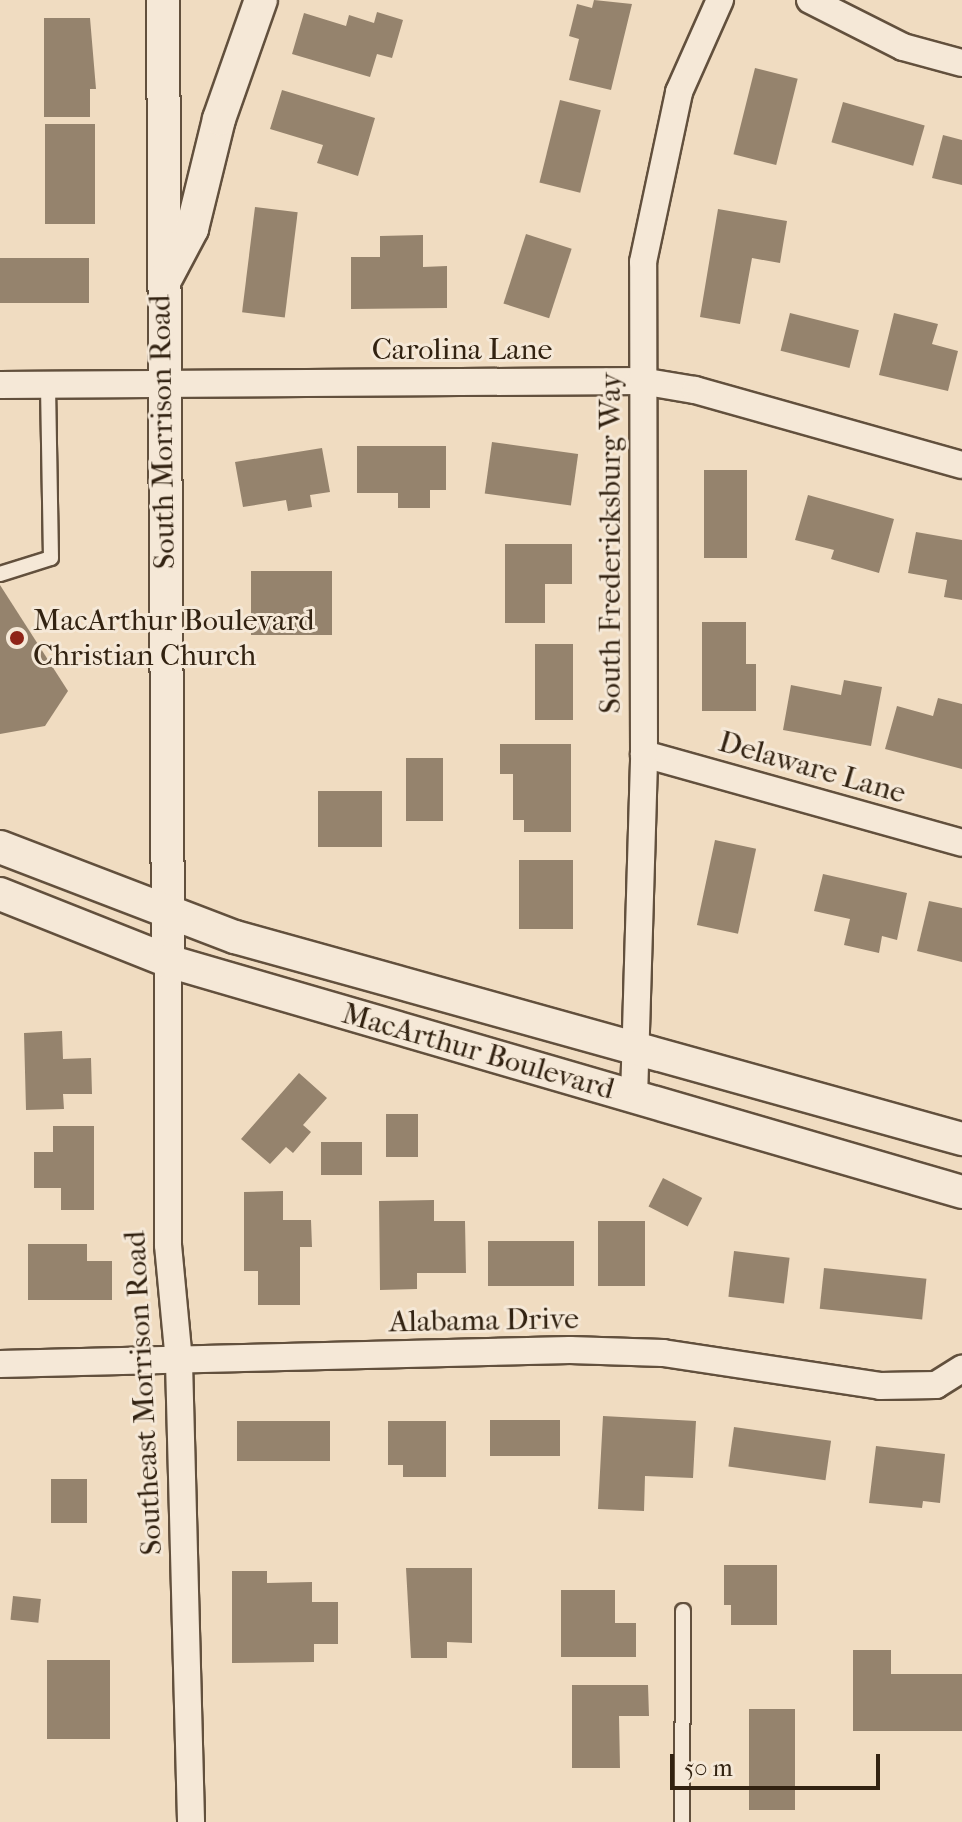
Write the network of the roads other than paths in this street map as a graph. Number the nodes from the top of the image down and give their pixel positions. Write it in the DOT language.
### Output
graph roads {
  1 [pos="163,0"];
  2 [pos="261,0"];
  3 [pos="720,0"];
  4 [pos="810,0"];
  5 [pos="962,63"];
  6 [pos="162,287"];
  7 [pos="641,381"];
  8 [pos="163,383"];
  9 [pos="48,384"];
  10 [pos="0,385"];
  11 [pos="962,465"];
  12 [pos="0,574"];
  13 [pos="644,754"];
  14 [pos="962,843"];
  15 [pos="0,847"];
  16 [pos="0,894"];
  17 [pos="168,912"];
  18 [pos="168,961"];
  19 [pos="635,1046"];
  20 [pos="634,1098"];
  21 [pos="962,1139"];
  22 [pos="962,1192"];
  23 [pos="179,1362"];
  24 [pos="0,1364"];
  25 [pos="959,1377"];
  26 [pos="683,1611"];
  27 [pos="191,1822"];
  28 [pos="682,1822"];
  1 -- 6 [label="street, South Morrison Road"];
  2 -- 6 [label="street"];
  3 -- 7 [label="street, South Fredericksburg Way"];
  4 -- 5 [label="street"];
  6 -- 8 [label="street, South Morrison Road"];
  7 -- 8 [label="street, Carolina Lane"];
  7 -- 11 [label="street, Carolina Lane"];
  7 -- 13 [label="street, South Fredericksburg Way"];
  8 -- 9 [label="street, Carolina Lane"];
  8 -- 17 [label="street, South Morrison Road"];
  9 -- 10 [label="street, Carolina Lane"];
  9 -- 12 [label="lane"];
  13 -- 14 [label="street, Delaware Lane"];
  13 -- 19 [label="street, South Fredericksburg Way"];
  15 -- 17 [label="street, MacArthur Boulevard"];
  16 -- 18 [label="street, MacArthur Boulevard"];
  17 -- 18 [label="street, South Morrison Road"];
  17 -- 19 [label="street, MacArthur Boulevard"];
  18 -- 20 [label="street, MacArthur Boulevard"];
  18 -- 23 [label="street, Southeast Morrison Road"];
  19 -- 20 [label="street, South Fredericksburg Way"];
  19 -- 21 [label="street, MacArthur Boulevard"];
  20 -- 22 [label="street, MacArthur Boulevard"];
  23 -- 24 [label="street, Alabama Drive"];
  23 -- 25 [label="street, Alabama Drive"];
  23 -- 27 [label="street, Southeast Morrison Road"];
  26 -- 28 [label="lane"];
}
